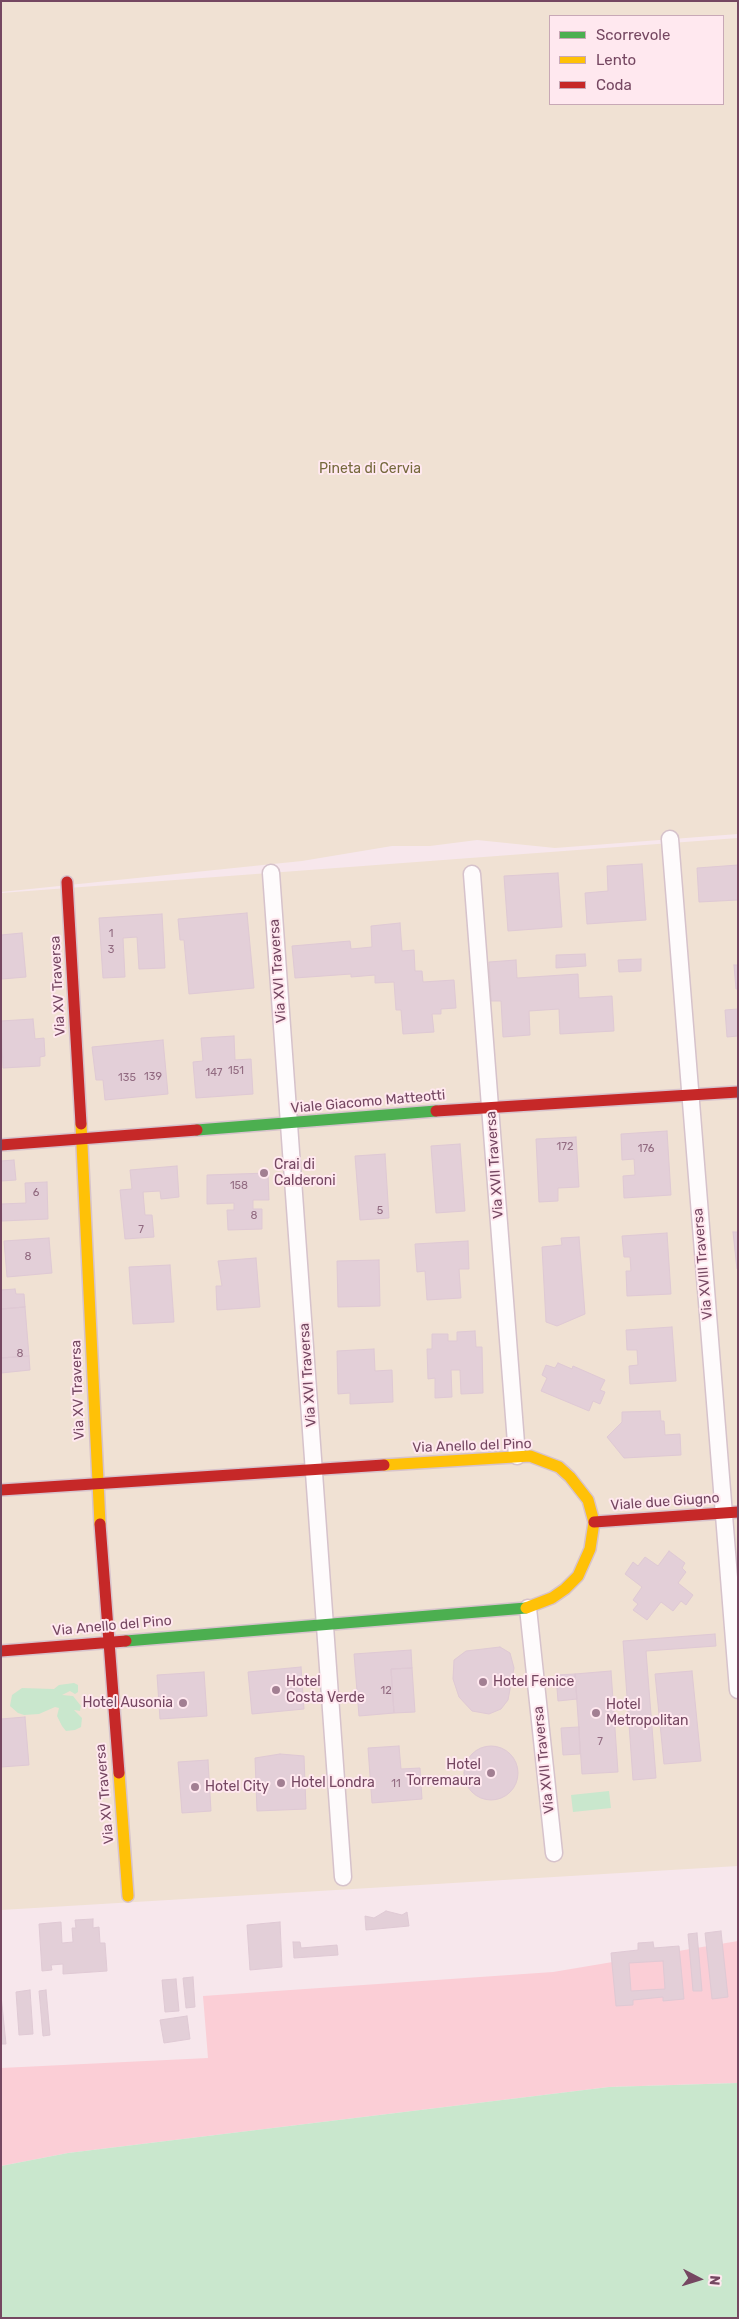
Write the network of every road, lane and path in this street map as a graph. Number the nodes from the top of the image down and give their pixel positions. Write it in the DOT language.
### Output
graph roads {
  1 [pos="670,839"];
  2 [pos="271,873"];
  3 [pos="472,874"];
  4 [pos="67,882"];
  5 [pos="738,1092"];
  6 [pos="690,1096"];
  7 [pos="490,1107"];
  8 [pos="290,1123"];
  9 [pos="82,1138"];
  10 [pos="1,1145"];
  11 [pos="518,1456"];
  12 [pos="314,1468"];
  13 [pos="97,1483"];
  14 [pos="1,1490"];
  15 [pos="730,1512"];
  16 [pos="594,1522"];
  17 [pos="528,1608"];
  18 [pos="326,1623"];
  19 [pos="108,1642"];
  20 [pos="1,1651"];
  21 [pos="738,1690"];
  22 [pos="554,1853"];
  23 [pos="343,1877"];
  24 [pos="128,1896"];
  1 -- 6 [label="street, Via XVIII Traversa"];
  2 -- 8 [label="street, Via XVI Traversa"];
  3 -- 7 [label="street, Via XVII Traversa"];
  4 -- 9 [label="street, Via XV Traversa"];
  5 -- 6 [label="street, Viale Giacomo Matteotti"];
  6 -- 7 [label="street, Viale Giacomo Matteotti"];
  6 -- 15 [label="street, Via XVIII Traversa"];
  7 -- 8 [label="street, Viale Giacomo Matteotti"];
  7 -- 11 [label="street, Via XVII Traversa"];
  8 -- 9 [label="street, Viale Giacomo Matteotti"];
  8 -- 12 [label="street, Via XVI Traversa"];
  9 -- 10 [label="street, Viale Giacomo Matteotti"];
  9 -- 13 [label="street, Via XV Traversa"];
  11 -- 12 [label="street, Via Anello del Pino"];
  11 -- 16 [label="street, Via Anello del Pino"];
  12 -- 13 [label="street, Via Anello del Pino"];
  12 -- 18 [label="street, Via XVI Traversa"];
  13 -- 14 [label="street, Via Anello del Pino"];
  13 -- 19 [label="street, Via XV Traversa"];
  15 -- 16 [label="street, Viale due Giugno"];
  15 -- 21 [label="street, Via XVIII Traversa"];
  16 -- 17 [label="street, Via Anello del Pino"];
  17 -- 18 [label="street, Via Anello del Pino"];
  17 -- 22 [label="street, Via XVII Traversa"];
  18 -- 19 [label="street, Via Anello del Pino"];
  18 -- 23 [label="street, Via XVI Traversa"];
  19 -- 20 [label="street, Via Anello del Pino"];
  19 -- 24 [label="street, Via XV Traversa"];
}
